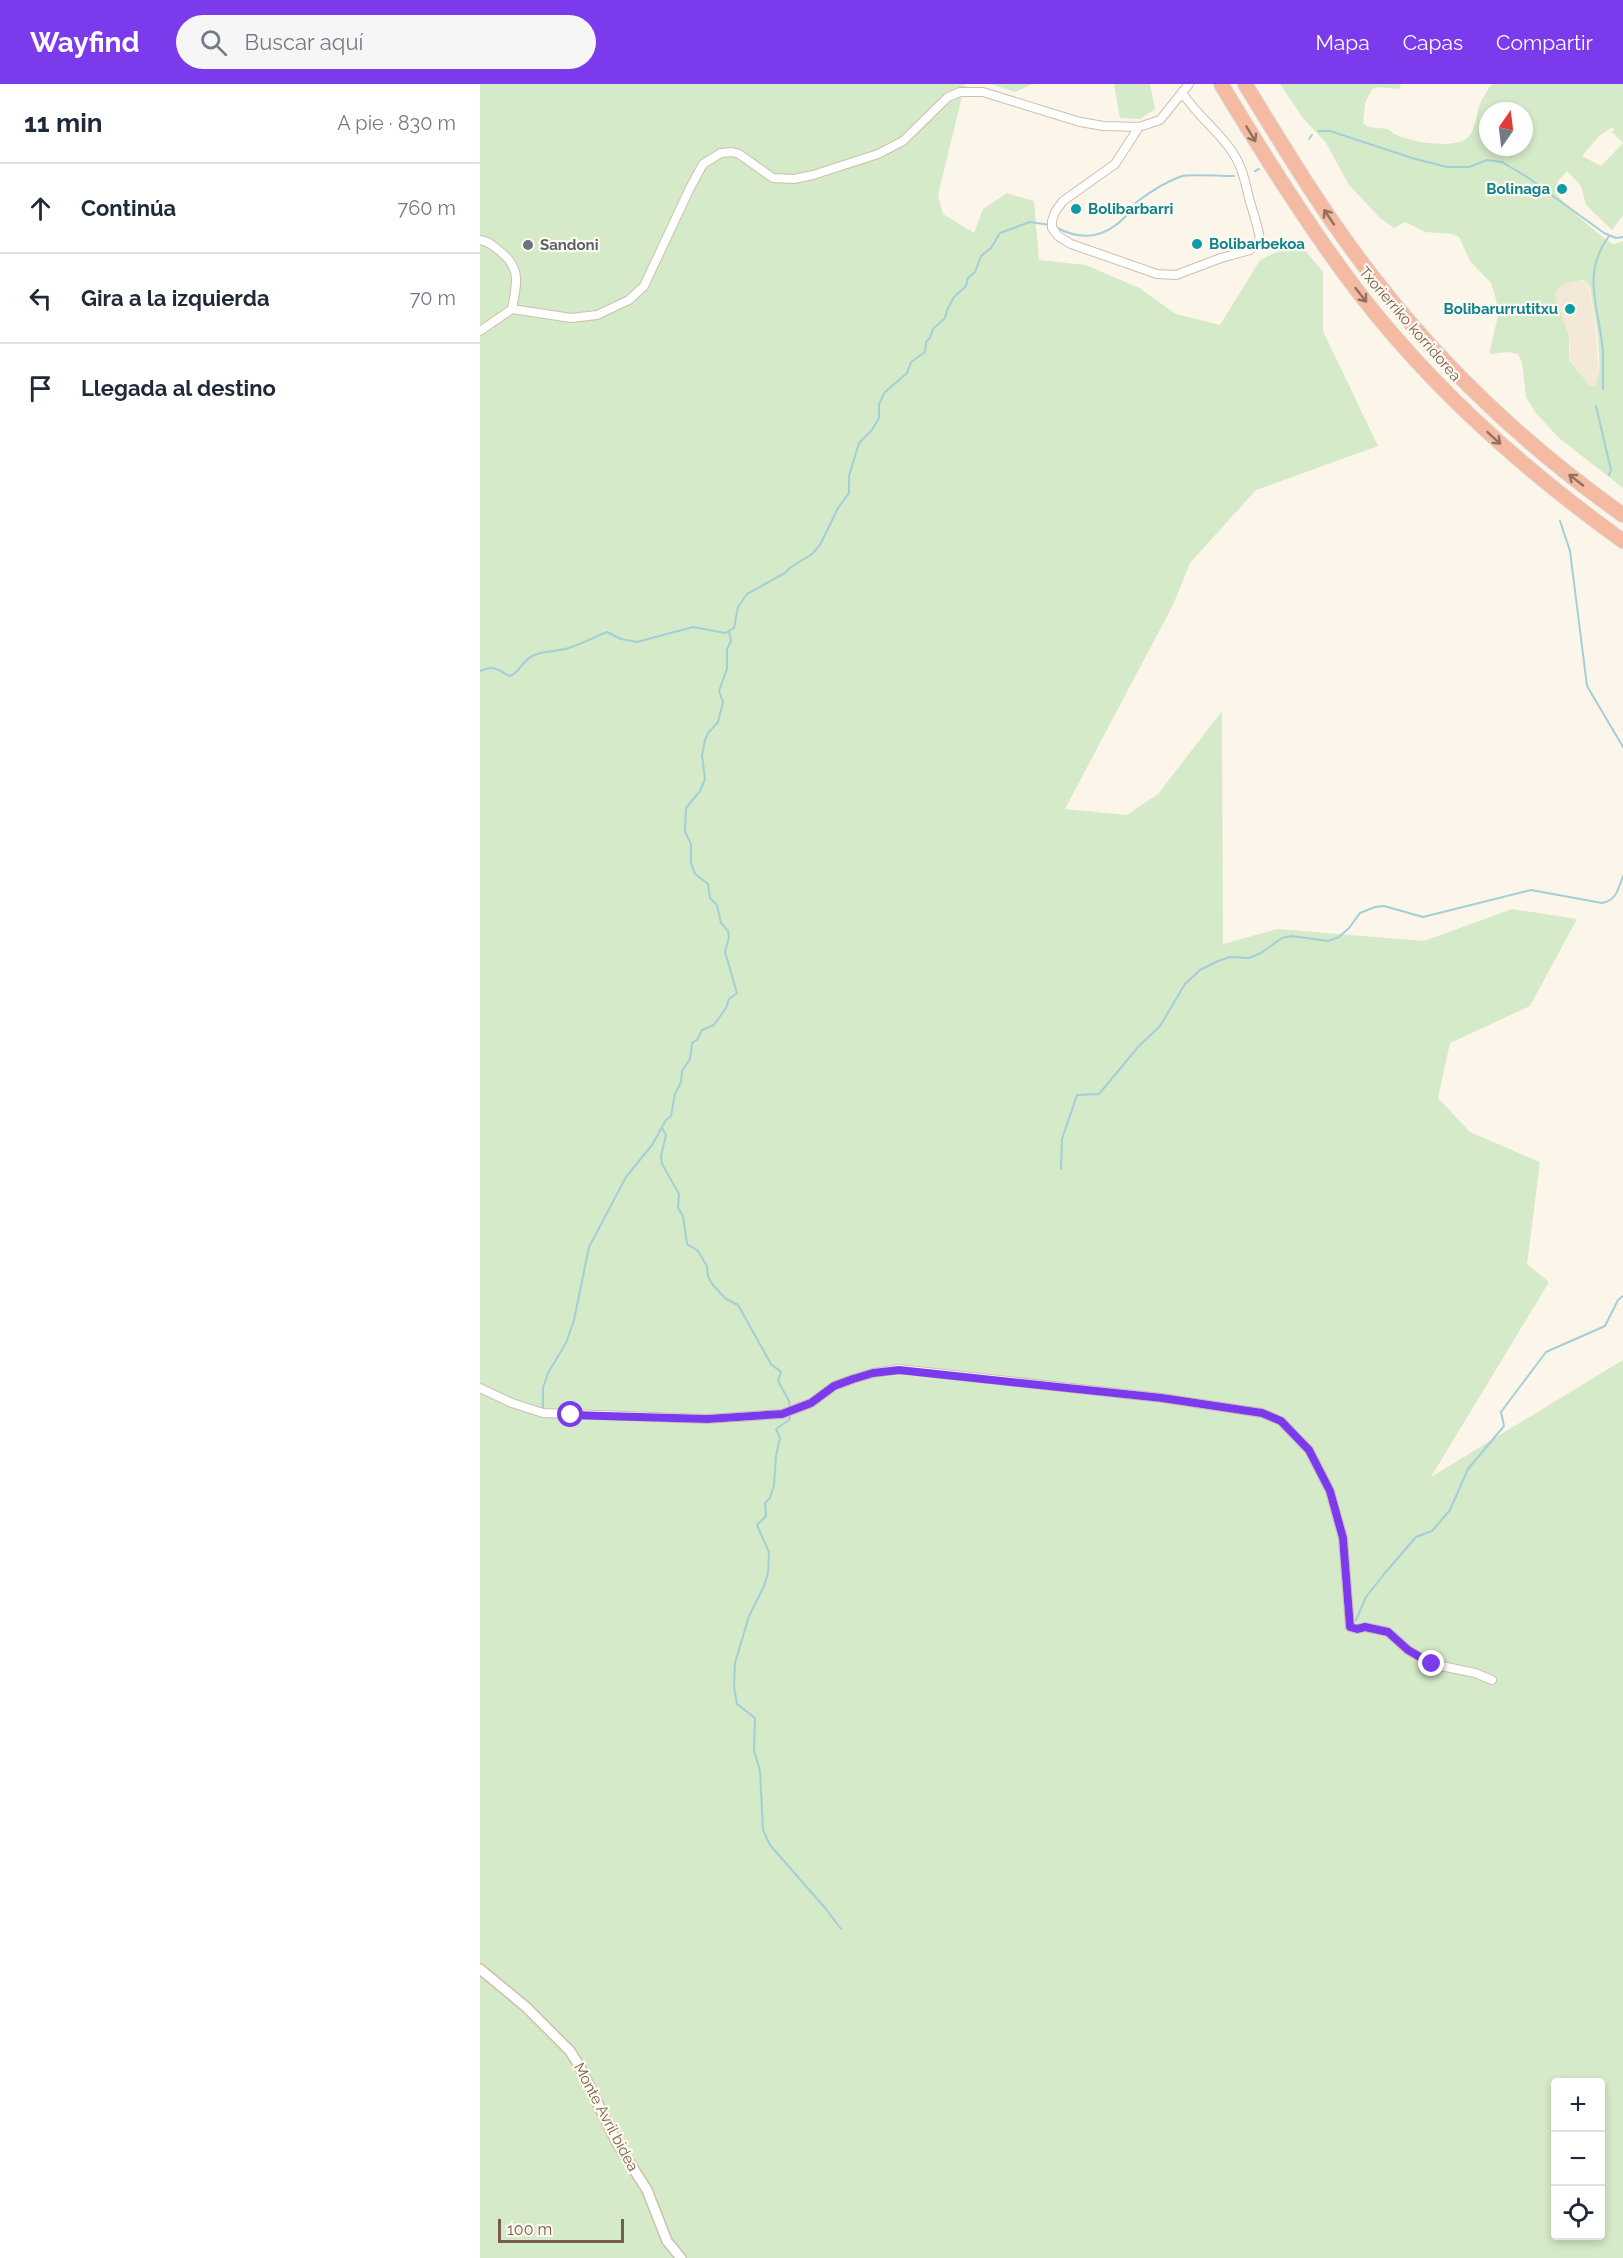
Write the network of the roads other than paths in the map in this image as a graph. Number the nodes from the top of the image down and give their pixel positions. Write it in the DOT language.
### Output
graph roads {
  1 [pos="1189,84"];
  2 [pos="1221,84"];
  3 [pos="1245,84"];
  4 [pos="1182,92"];
  5 [pos="1139,127"];
  6 [pos="480,240"];
  7 [pos="512,309"];
  8 [pos="480,331"];
  9 [pos="1623,515"];
  10 [pos="1623,541"];
  11 [pos="480,1388"];
  12 [pos="1492,1680"];
  13 [pos="480,1969"];
  14 [pos="681,2258"];
  1 -- 4 [label="street"];
  2 -- 10 [label="highway, Txorierriko korridorea, one-way"];
  9 -- 3 [label="highway, Txorierriko korridorea, one-way"];
  4 -- 5 [label="street"];
  4 -- 5 [label="street"];
  5 -- 7 [label="street"];
  6 -- 7 [label="street"];
  7 -- 8 [label="street"];
  11 -- 12 [label="street"];
  13 -- 14 [label="street, Monte Avril bidea"];
}
